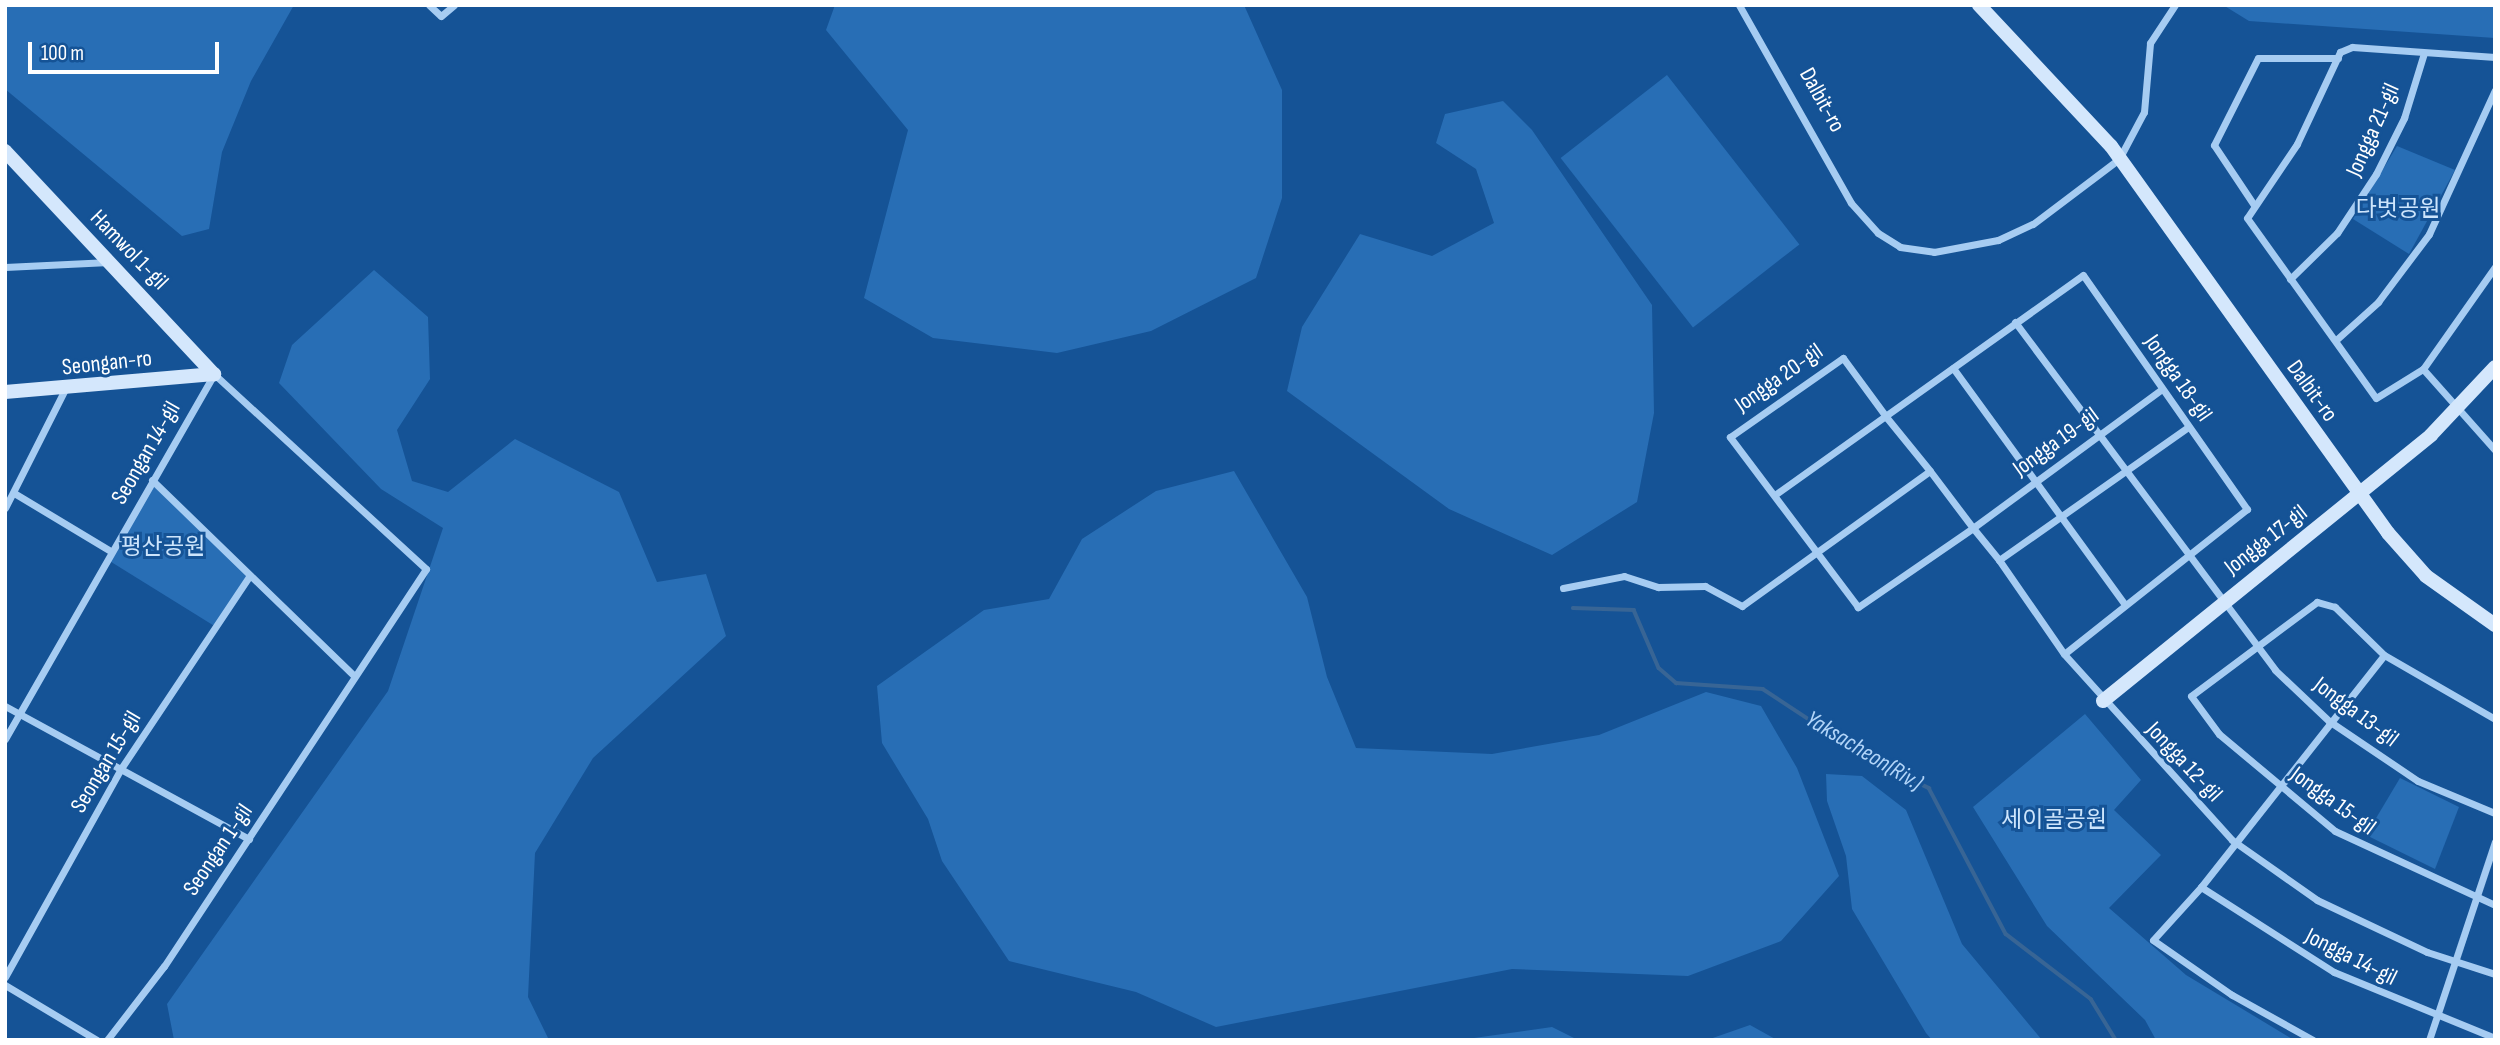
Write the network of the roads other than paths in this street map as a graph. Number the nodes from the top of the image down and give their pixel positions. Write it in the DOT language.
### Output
graph roads {
  1 [pos="429,5"];
  2 [pos="454,5"];
  3 [pos="1739,5"];
  4 [pos="1979,5"];
  5 [pos="2175,5"];
  6 [pos="2424,53"];
  7 [pos="2339,55"];
  8 [pos="2495,57"];
  9 [pos="2495,90"];
  10 [pos="7,155"];
  11 [pos="2119,159"];
  12 [pos="2254,205"];
  13 [pos="112,262"];
  14 [pos="5,267"];
  15 [pos="2495,267"];
  16 [pos="2290,279"];
  17 [pos="2015,322"];
  18 [pos="2336,340"];
  19 [pos="2495,367"];
  20 [pos="1953,368"];
  21 [pos="2423,369"];
  22 [pos="214,374"];
  23 [pos="2162,389"];
  24 [pos="64,391"];
  25 [pos="5,393"];
  26 [pos="2456,413"];
  27 [pos="1887,418"];
  28 [pos="2188,426"];
  29 [pos="2099,435"];
  30 [pos="2495,450"];
  31 [pos="1930,471"];
  32 [pos="2126,471"];
  33 [pos="152,480"];
  34 [pos="2035,480"];
  35 [pos="14,493"];
  36 [pos="1776,494"];
  37 [pos="2359,495"];
  38 [pos="5,508"];
  39 [pos="2062,516"];
  40 [pos="1973,528"];
  41 [pos="112,552"];
  42 [pos="1818,554"];
  43 [pos="2188,556"];
  44 [pos="1999,561"];
  45 [pos="250,575"];
  46 [pos="1563,588"];
  47 [pos="2223,604"];
  48 [pos="2125,605"];
  49 [pos="2495,625"];
  50 [pos="2258,646"];
  51 [pos="2064,654"];
  52 [pos="2384,655"];
  53 [pos="354,676"];
  54 [pos="2103,701"];
  55 [pos="5,706"];
  56 [pos="19,715"];
  57 [pos="2495,719"];
  58 [pos="2329,721"];
  59 [pos="5,739"];
  60 [pos="120,770"];
  61 [pos="2276,784"];
  62 [pos="2495,813"];
  63 [pos="249,839"];
  64 [pos="2232,840"];
  65 [pos="2495,842"];
  66 [pos="2201,887"];
  67 [pos="2477,900"];
  68 [pos="2495,905"];
  69 [pos="2457,964"];
  70 [pos="2495,974"];
  71 [pos="5,977"];
  72 [pos="5,985"];
  73 [pos="2437,1018"];
  74 [pos="2495,1038"];
  75 [pos="97,1040"];
  76 [pos="107,1040"];
  77 [pos="2313,1040"];
  78 [pos="2429,1040"];
  1 -- 2 [label="street"];
  3 -- 11 [label="street, Dalbit-ro"];
  4 -- 11 [label="street, Dalbit-ro"];
  5 -- 11 [label="street"];
  6 -- 7 [label="street"];
  6 -- 8 [label="street"];
  6 -- 16 [label="street, Jongga 21-gil"];
  7 -- 12 [label="street"];
  7 -- 12 [label="street"];
  9 -- 18 [label="street"];
  10 -- 13 [label="street, Hamwol 1-gil"];
  11 -- 37 [label="street, Dalbit-ro"];
  12 -- 16 [label="street"];
  13 -- 14 [label="street"];
  13 -- 22 [label="street, Hamwol 1-gil"];
  15 -- 21 [label="street"];
  16 -- 18 [label="street"];
  17 -- 20 [label="street, Jongga 18-gil"];
  17 -- 23 [label="street, Jongga 18-gil"];
  17 -- 29 [label="street"];
  18 -- 21 [label="street"];
  19 -- 26 [label="street, Jongga 17-gil"];
  20 -- 27 [label="street, Jongga 18-gil"];
  20 -- 34 [label="street"];
  21 -- 26 [label="street"];
  22 -- 24 [label="street, Seongan-ro"];
  22 -- 33 [label="street, Seongan 14-gil"];
  22 -- 53 [label="street, Seongan 1-gil"];
  23 -- 28 [label="street, Jongga 18-gil"];
  23 -- 29 [label="street, Jongga 19-gil"];
  24 -- 25 [label="street, Seongan-ro"];
  24 -- 35 [label="street"];
  26 -- 30 [label="street"];
  26 -- 37 [label="street, Jongga 17-gil"];
  27 -- 31 [label="street, Jongga 12-gil"];
  27 -- 36 [label="street"];
  27 -- 36 [label="street, Jongga 20-gil"];
  28 -- 32 [label="street"];
  28 -- 43 [label="street, Jongga 18-gil"];
  29 -- 32 [label="street"];
  29 -- 34 [label="street, Jongga 19-gil"];
  31 -- 40 [label="street, Jongga 12-gil"];
  31 -- 42 [label="street"];
  32 -- 39 [label="street"];
  32 -- 43 [label="street"];
  33 -- 41 [label="street, Seongan 14-gil"];
  33 -- 45 [label="street"];
  34 -- 39 [label="street"];
  34 -- 40 [label="street, Jongga 19-gil"];
  35 -- 38 [label="street"];
  35 -- 41 [label="street"];
  36 -- 42 [label="street, Jongga 20-gil"];
  37 -- 47 [label="street, Jongga 17-gil"];
  37 -- 49 [label="street, Dalbit-ro"];
  39 -- 44 [label="street"];
  39 -- 48 [label="street"];
  40 -- 42 [label="street, Jongga 20-gil"];
  40 -- 44 [label="street, Jongga 12-gil"];
  41 -- 56 [label="street, Seongan 14-gil"];
  42 -- 46 [label="street"];
  43 -- 47 [label="street, Jongga 13-gil"];
  43 -- 48 [label="street, Jongga 18-gil"];
  44 -- 51 [label="street, Jongga 12-gil"];
  45 -- 53 [label="street"];
  45 -- 60 [label="street, Seongan 15-gil"];
  47 -- 50 [label="street, Jongga 13-gil"];
  47 -- 54 [label="street, Jongga 17-gil"];
  48 -- 51 [label="street, Jongga 18-gil"];
  50 -- 52 [label="street"];
  50 -- 58 [label="street, Jongga 13-gil"];
  50 -- 61 [label="street, Jongga 15-gil"];
  51 -- 54 [label="street, Jongga 12-gil"];
  52 -- 57 [label="street"];
  52 -- 58 [label="street"];
  53 -- 63 [label="street, Seongan 1-gil"];
  54 -- 64 [label="street, Jongga 12-gil"];
  55 -- 56 [label="street"];
  56 -- 59 [label="street, Seongan 14-gil"];
  56 -- 60 [label="street"];
  58 -- 61 [label="street"];
  58 -- 62 [label="street, Jongga 13-gil"];
  60 -- 63 [label="street"];
  60 -- 71 [label="street, Seongan 15-gil"];
  61 -- 64 [label="street"];
  61 -- 67 [label="street, Jongga 15-gil"];
  63 -- 76 [label="street, Seongan 1-gil"];
  64 -- 66 [label="street"];
  64 -- 69 [label="street, Jongga 12-gil"];
  65 -- 67 [label="street"];
  66 -- 73 [label="street, Jongga 14-gil"];
  66 -- 77 [label="street"];
  67 -- 68 [label="street, Jongga 15-gil"];
  67 -- 69 [label="street"];
  69 -- 70 [label="street, Jongga 12-gil"];
  69 -- 73 [label="street"];
  72 -- 75 [label="street"];
  73 -- 74 [label="street, Jongga 14-gil"];
  73 -- 78 [label="street"];
}
